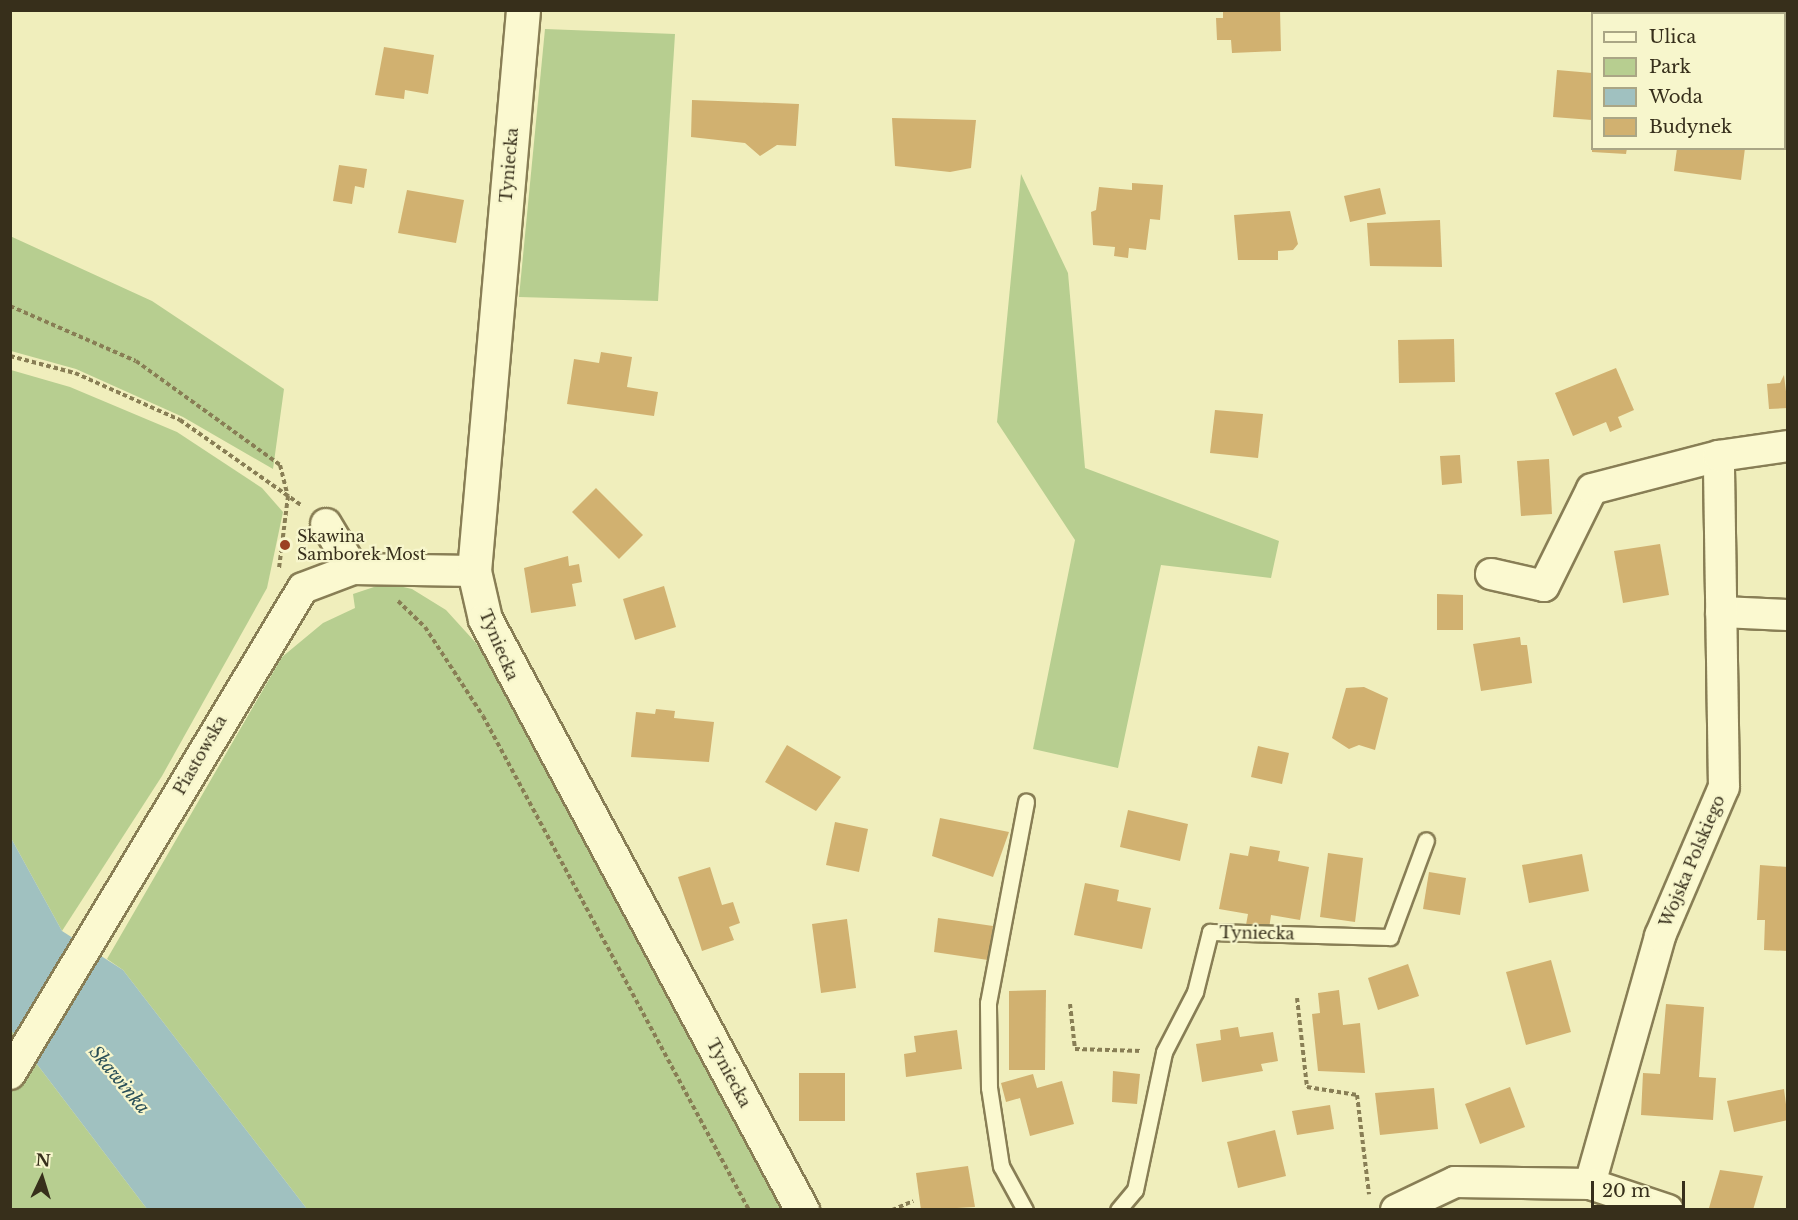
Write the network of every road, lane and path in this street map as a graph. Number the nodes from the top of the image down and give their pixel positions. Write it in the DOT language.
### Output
graph roads {
  1 [pos="523,10"];
  2 [pos="10,306"];
  3 [pos="10,356"];
  4 [pos="1788,446"];
  5 [pos="1719,456"];
  6 [pos="288,496"];
  7 [pos="326,524"];
  8 [pos="352,569"];
  9 [pos="474,571"];
  10 [pos="1491,574"];
  11 [pos="277,575"];
  12 [pos="392,598"];
  13 [pos="1721,612"];
  14 [pos="1788,615"];
  15 [pos="1026,802"];
  16 [pos="1426,840"];
  17 [pos="1297,998"];
  18 [pos="1071,1004"];
  19 [pos="1164,1052"];
  20 [pos="10,1074"];
  21 [pos="1590,1184"];
  22 [pos="913,1202"];
  23 [pos="1382,1204"];
  24 [pos="749,1209"];
  25 [pos="802,1209"];
  26 [pos="892,1209"];
  27 [pos="1026,1209"];
  28 [pos="1118,1209"];
  29 [pos="1668,1209"];
  1 -- 9 [label="street, Tyniecka"];
  2 -- 6 [label="path"];
  3 -- 6 [label="path"];
  4 -- 5 [label="street"];
  5 -- 10 [label="street"];
  5 -- 13 [label="street, Wojska Polskiego"];
  6 -- 7 [label="path"];
  6 -- 11 [label="path"];
  7 -- 8 [label="street"];
  8 -- 9 [label="street, Piastowska"];
  8 -- 20 [label="street, Piastowska"];
  9 -- 25 [label="street, Tyniecka"];
  12 -- 24 [label="path"];
  13 -- 14 [label="street"];
  13 -- 21 [label="street, Wojska Polskiego"];
  15 -- 27 [label="lane"];
  16 -- 19 [label="lane, Tyniecka"];
  17 -- 23 [label="path"];
  18 -- 19 [label="path"];
  19 -- 28 [label="lane, Tyniecka"];
  21 -- 23 [label="street"];
  21 -- 29 [label="street"];
  22 -- 26 [label="path"];
}
